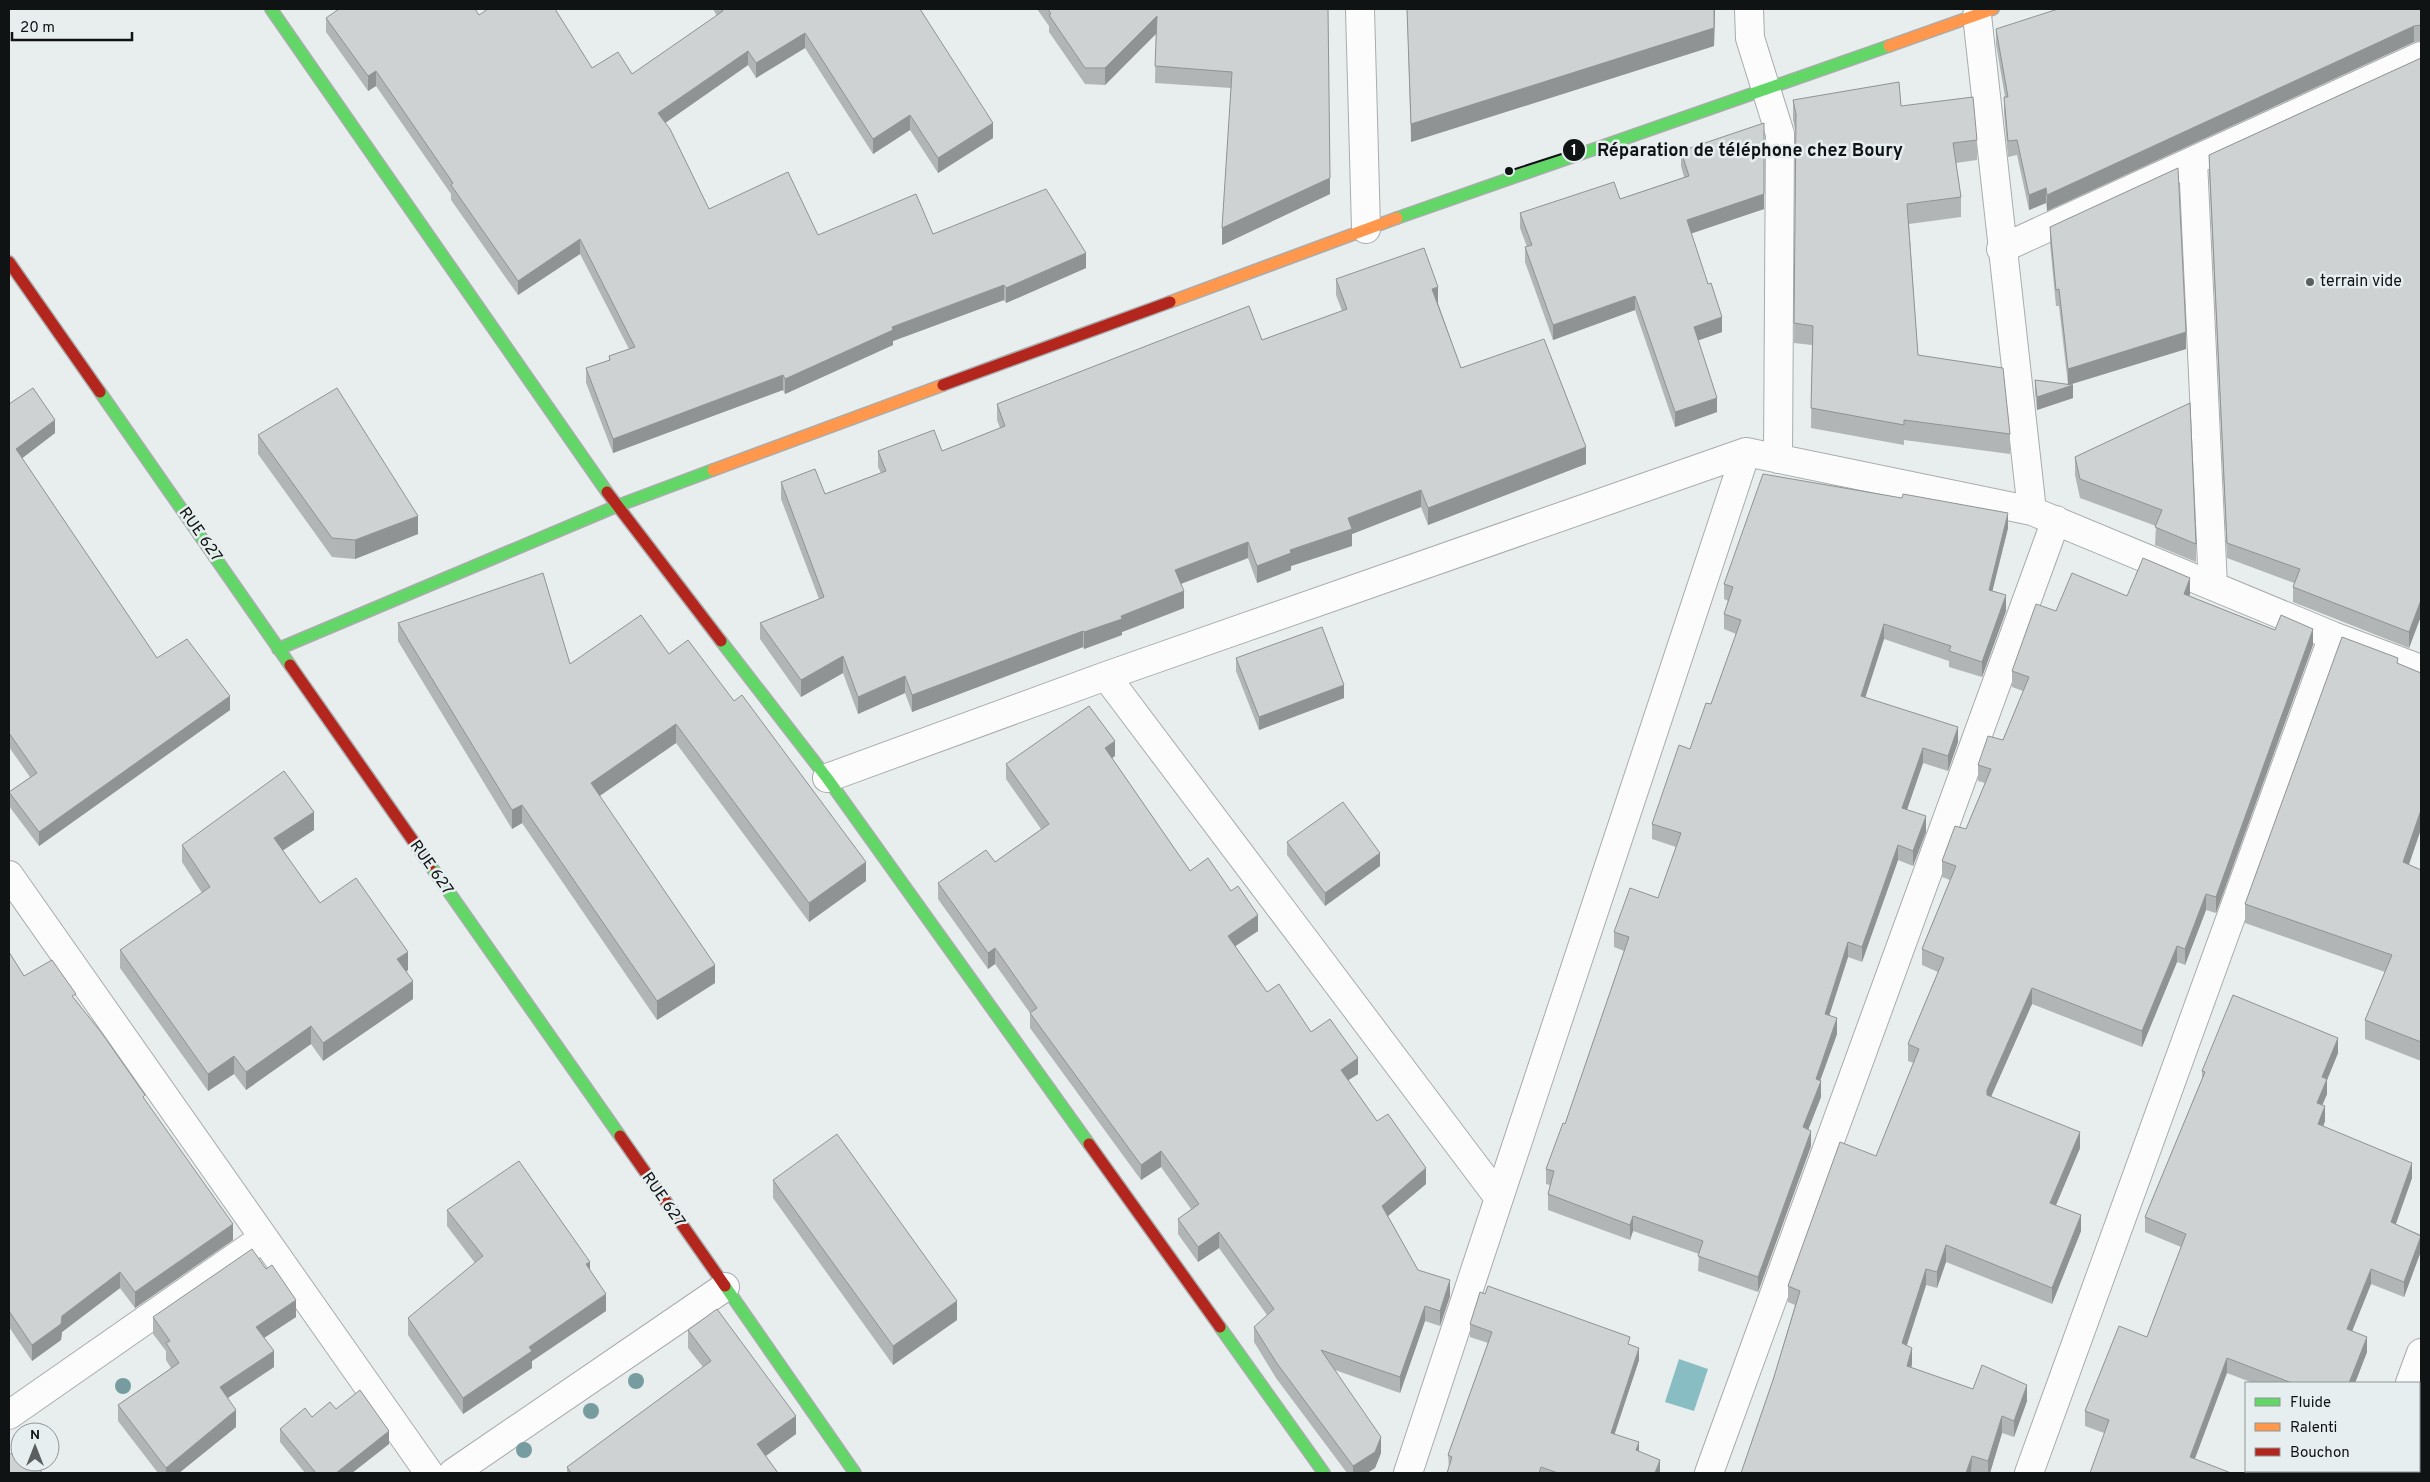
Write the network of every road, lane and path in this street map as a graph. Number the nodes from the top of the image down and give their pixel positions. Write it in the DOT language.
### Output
graph roads {
  1 [pos="1360,9"];
  2 [pos="1750,9"];
  3 [pos="280,12"];
  4 [pos="1985,12"];
  5 [pos="2421,56"];
  6 [pos="1766,90"];
  7 [pos="2193,161"];
  8 [pos="1366,229"];
  9 [pos="2002,249"];
  10 [pos="9,262"];
  11 [pos="1746,452"];
  12 [pos="1778,459"];
  13 [pos="617,506"];
  14 [pos="2044,516"];
  15 [pos="2213,586"];
  16 [pos="2333,636"];
  17 [pos="278,649"];
  18 [pos="2421,669"];
  19 [pos="1106,676"];
  20 [pos="827,778"];
  21 [pos="9,875"];
  22 [pos="1499,1198"];
  23 [pos="264,1238"];
  24 [pos="724,1287"];
  25 [pos="2421,1353"];
  26 [pos="2410,1382"];
  27 [pos="10,1413"];
  28 [pos="429,1473"];
  29 [pos="453,1473"];
  30 [pos="854,1473"];
  31 [pos="1324,1473"];
  32 [pos="1408,1473"];
  33 [pos="1709,1473"];
  34 [pos="2028,1473"];
  1 -- 8 [label="street"];
  2 -- 6 [label="street"];
  3 -- 13 [label="street"];
  4 -- 6 [label="street"];
  4 -- 9 [label="street"];
  5 -- 7 [label="street"];
  6 -- 8 [label="street"];
  6 -- 12 [label="street"];
  7 -- 9 [label="street"];
  7 -- 15 [label="street"];
  8 -- 13 [label="street"];
  9 -- 14 [label="street"];
  10 -- 17 [label="street, RUE 627"];
  11 -- 12 [label="street"];
  11 -- 19 [label="street"];
  11 -- 22 [label="street"];
  12 -- 14 [label="street"];
  13 -- 17 [label="street"];
  13 -- 20 [label="street"];
  14 -- 15 [label="street"];
  14 -- 33 [label="street"];
  15 -- 16 [label="street"];
  16 -- 18 [label="street"];
  16 -- 34 [label="street"];
  17 -- 24 [label="street, RUE 627"];
  19 -- 20 [label="street"];
  19 -- 22 [label="street"];
  20 -- 31 [label="street"];
  21 -- 23 [label="street"];
  22 -- 32 [label="street"];
  23 -- 27 [label="street"];
  23 -- 28 [label="street"];
  24 -- 29 [label="street"];
  24 -- 30 [label="street, RUE 627"];
  25 -- 26 [label="street"];
}
